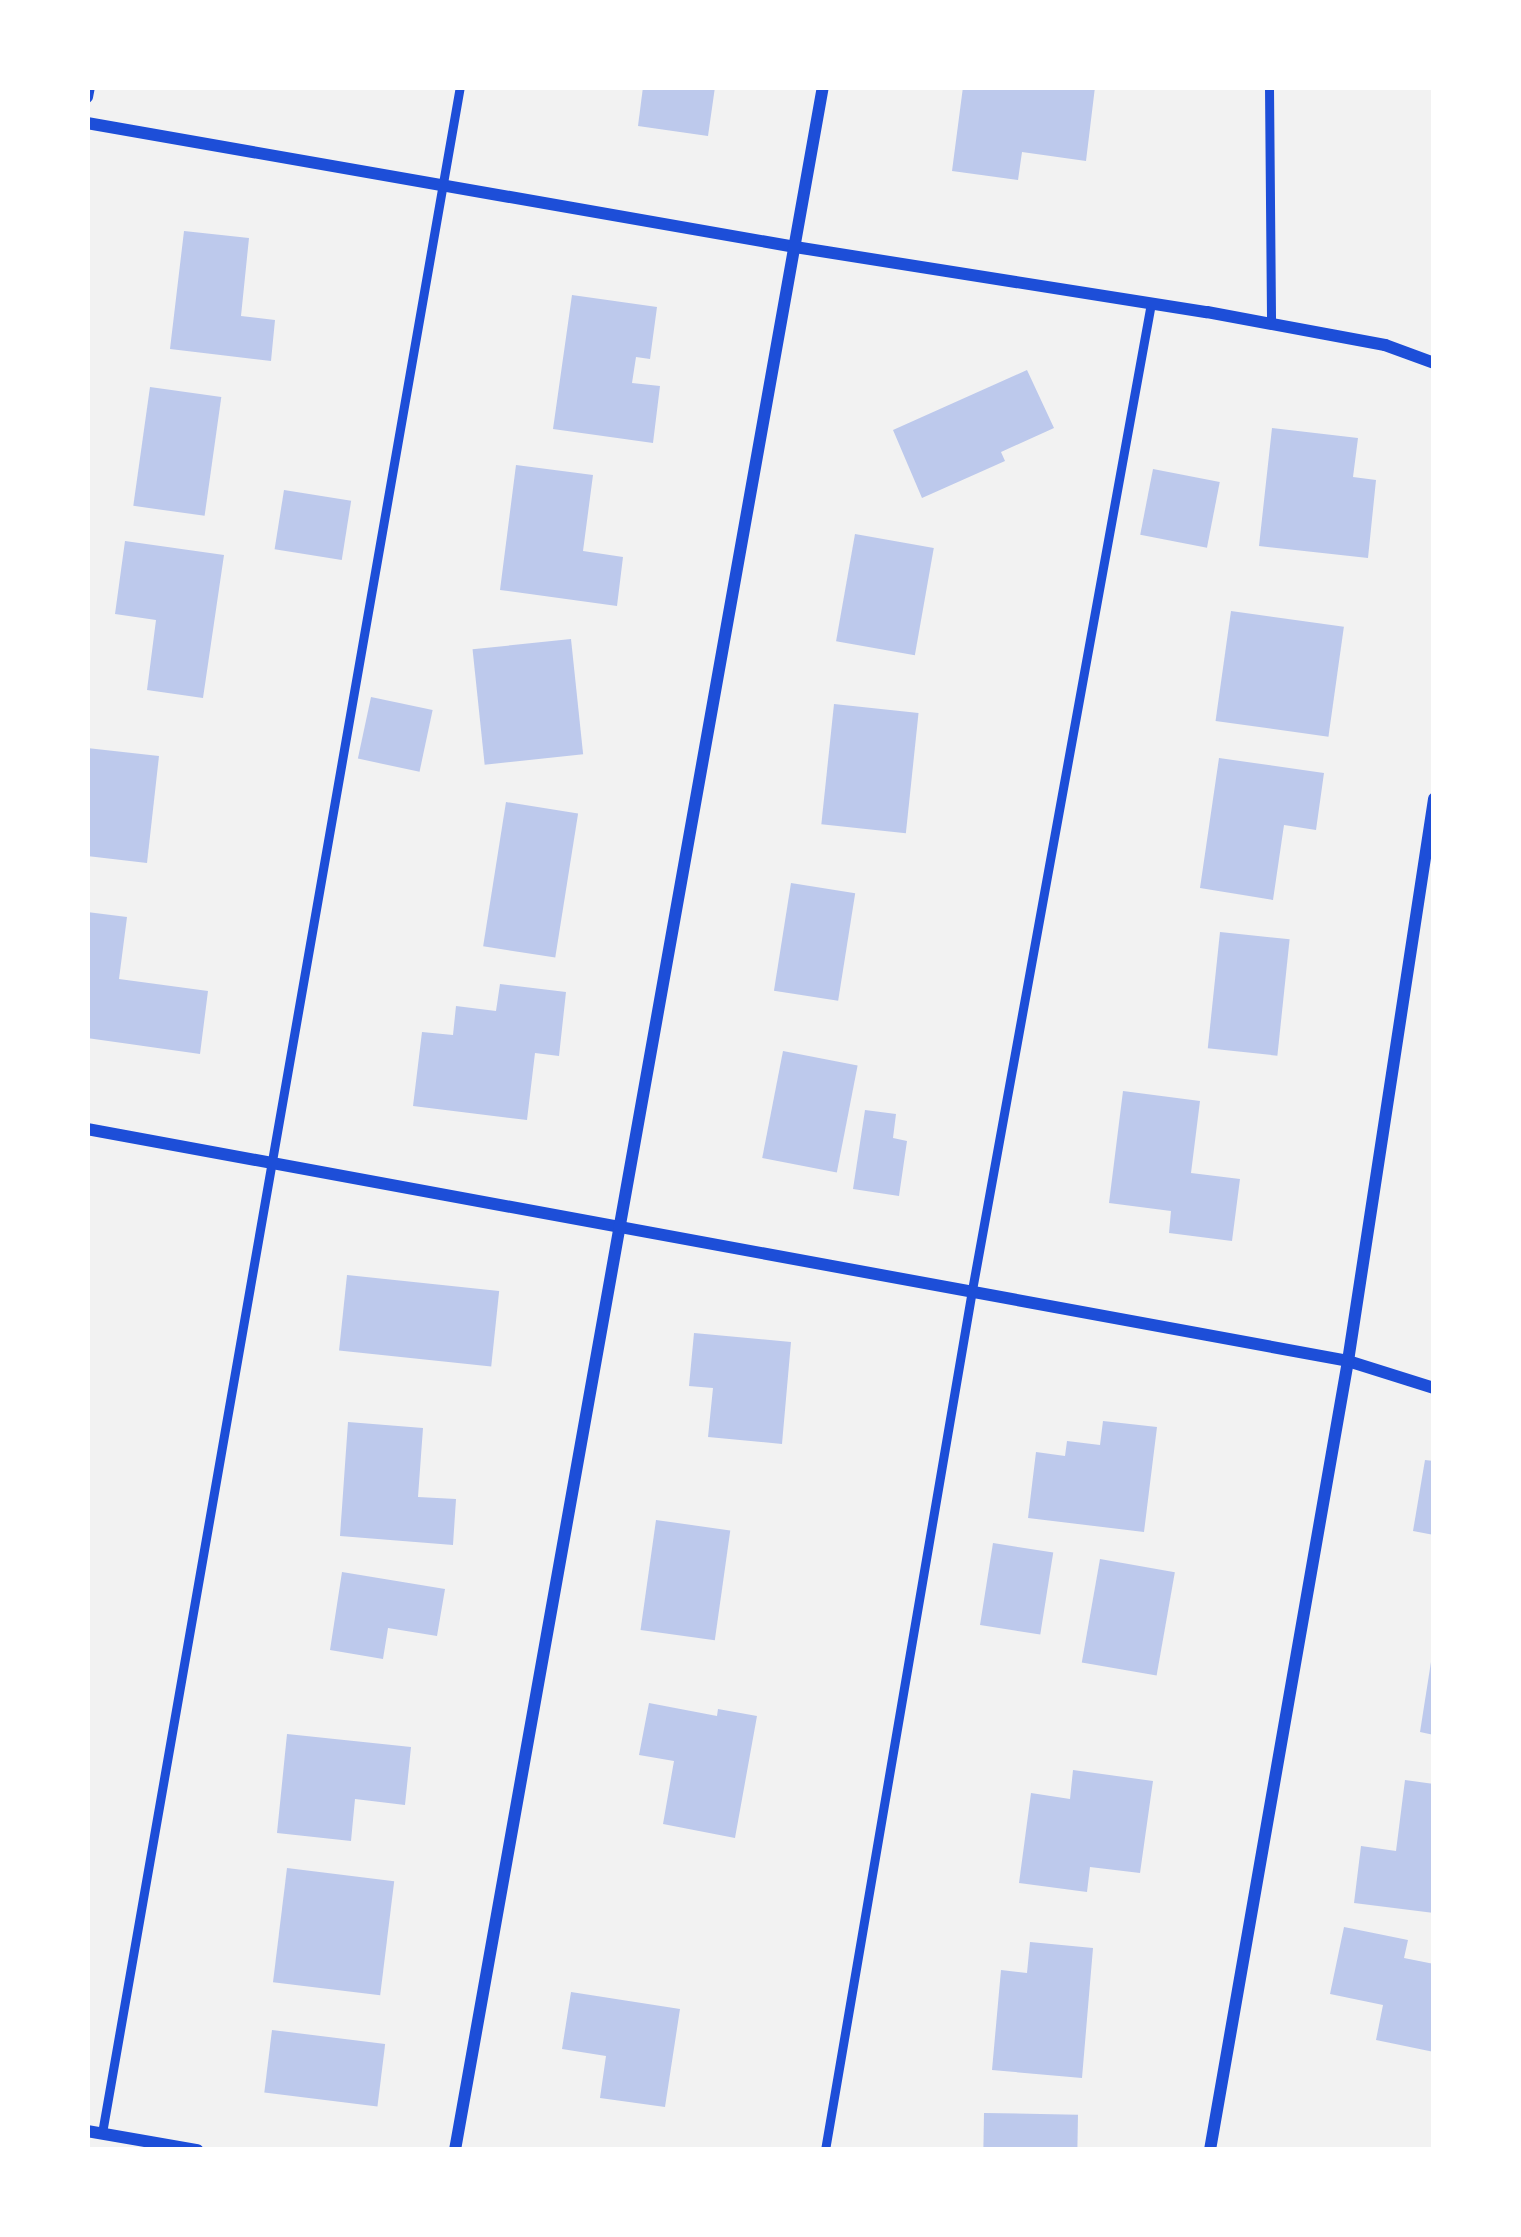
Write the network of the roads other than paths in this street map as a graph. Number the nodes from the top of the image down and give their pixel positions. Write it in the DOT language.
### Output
graph roads {
  1 [pos="89,87"];
  2 [pos="460,87"];
  3 [pos="823,87"];
  4 [pos="1269,87"];
  5 [pos="87,97"];
  6 [pos="87,123"];
  7 [pos="442,182"];
  8 [pos="795,247"];
  9 [pos="1151,303"];
  10 [pos="1271,324"];
  11 [pos="1434,363"];
  12 [pos="1434,799"];
  13 [pos="87,1129"];
  14 [pos="268,1161"];
  15 [pos="617,1223"];
  16 [pos="972,1290"];
  17 [pos="1348,1361"];
  18 [pos="1434,1388"];
  19 [pos="87,2131"];
  20 [pos="102,2133"];
  21 [pos="197,2150"];
  22 [pos="454,2150"];
  23 [pos="824,2150"];
  24 [pos="1210,2150"];
  1 -- 5 [label="street"];
  2 -- 7 [label="lane"];
  3 -- 8 [label="street"];
  4 -- 10 [label="lane"];
  6 -- 7 [label="street"];
  7 -- 8 [label="street"];
  7 -- 14 [label="lane"];
  8 -- 9 [label="street"];
  8 -- 15 [label="street"];
  9 -- 10 [label="street"];
  9 -- 16 [label="lane"];
  10 -- 11 [label="street"];
  12 -- 17 [label="street"];
  13 -- 14 [label="street"];
  14 -- 15 [label="street"];
  14 -- 20 [label="lane"];
  15 -- 16 [label="street"];
  15 -- 22 [label="street"];
  16 -- 17 [label="street"];
  16 -- 23 [label="lane"];
  17 -- 18 [label="street"];
  17 -- 24 [label="street"];
  19 -- 20 [label="street"];
  20 -- 21 [label="street"];
}
